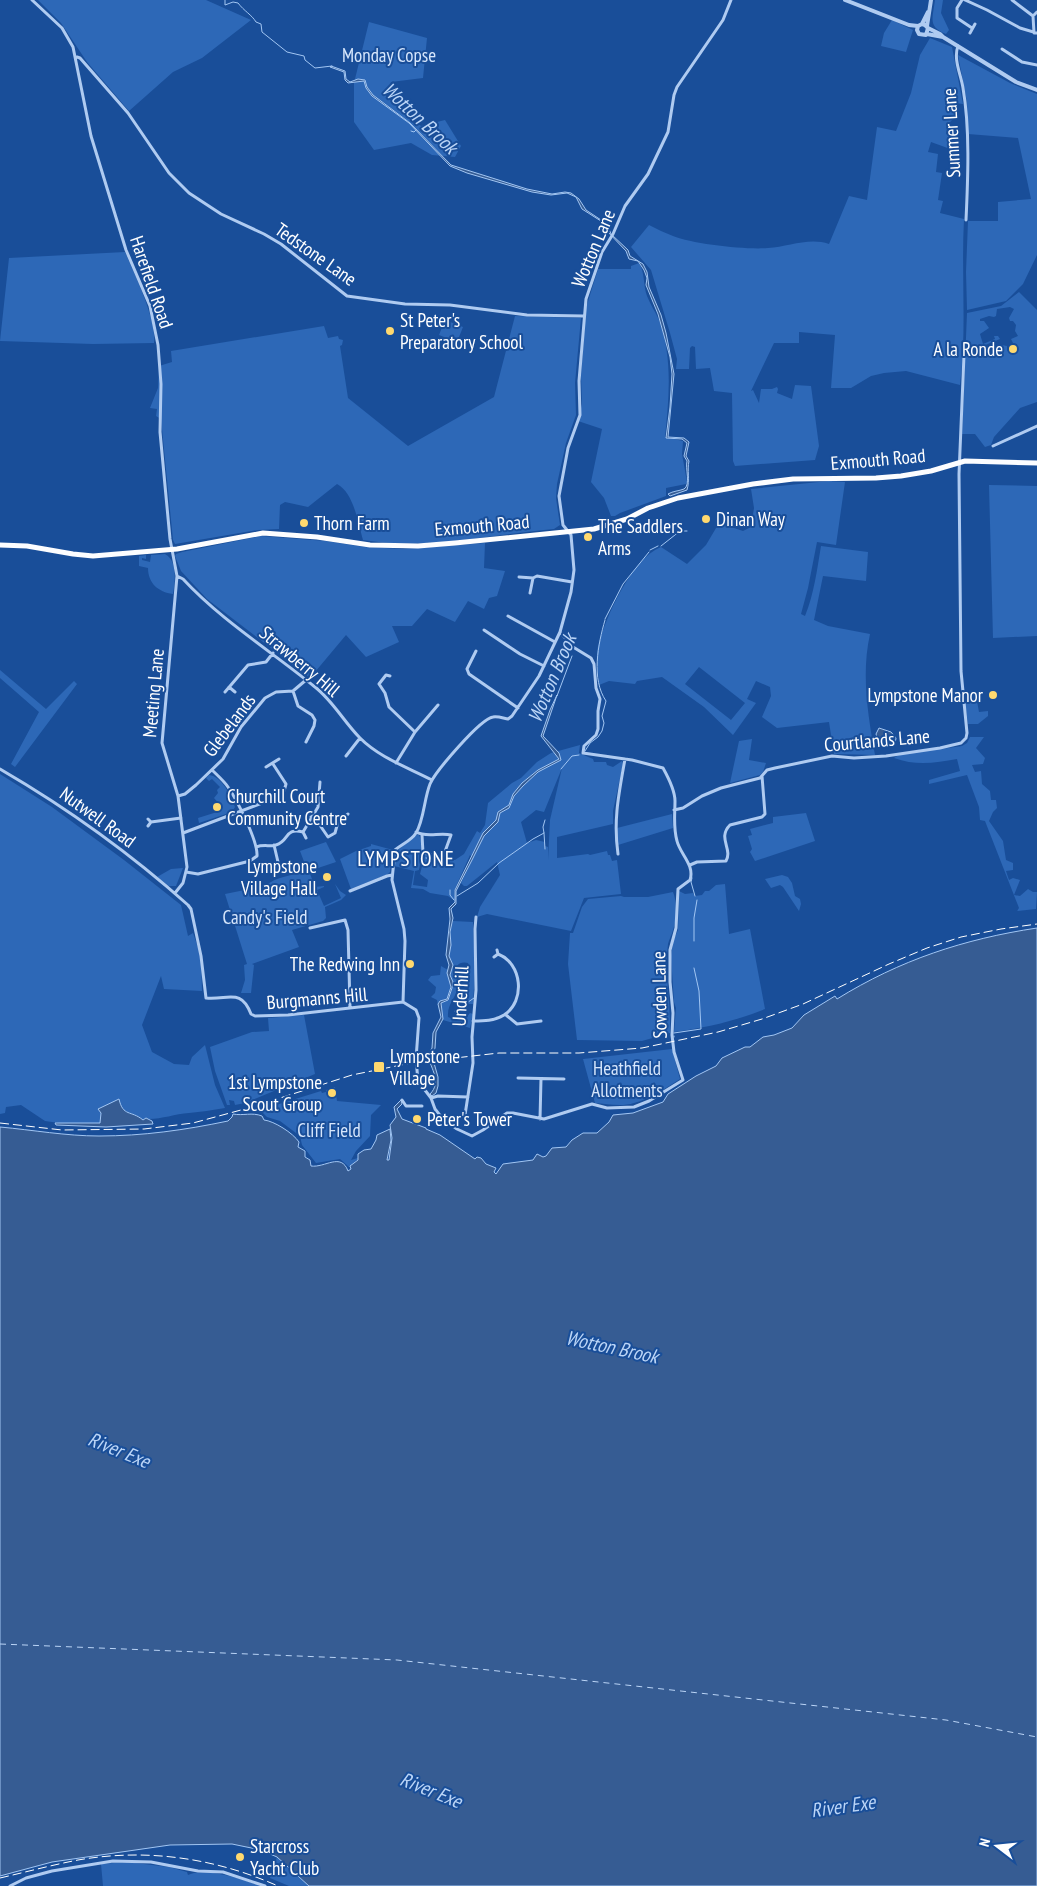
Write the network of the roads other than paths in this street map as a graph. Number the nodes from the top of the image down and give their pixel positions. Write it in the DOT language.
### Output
graph roads {
  1 [pos="32,0"];
  2 [pos="731,0"];
  3 [pos="844,0"];
  4 [pos="931,0"];
  5 [pos="964,0"];
  6 [pos="1012,0"];
  7 [pos="929,10"];
  8 [pos="1037,12"];
  9 [pos="1033,16"];
  10 [pos="976,24"];
  11 [pos="919,27"];
  12 [pos="928,27"];
  13 [pos="972,28"];
  14 [pos="970,33"];
  15 [pos="1035,33"];
  16 [pos="926,34"];
  17 [pos="943,38"];
  18 [pos="958,46"];
  19 [pos="1002,49"];
  20 [pos="77,57"];
  21 [pos="1037,65"];
  22 [pos="1037,90"];
  23 [pos="966,220"];
  24 [pos="583,316"];
  25 [pos="964,355"];
  26 [pos="1037,426"];
  27 [pos="993,446"];
  28 [pos="960,462"];
  29 [pos="1037,463"];
  30 [pos="568,531"];
  31 [pos="0,545"];
  32 [pos="171,549"];
  33 [pos="178,576"];
  34 [pos="518,577"];
  35 [pos="532,578"];
  36 [pos="572,582"];
  37 [pos="530,593"];
  38 [pos="508,616"];
  39 [pos="484,630"];
  40 [pos="560,632"];
  41 [pos="554,642"];
  42 [pos="476,651"];
  43 [pos="273,653"];
  44 [pos="544,666"];
  45 [pos="390,676"];
  46 [pos="306,680"];
  47 [pos="229,687"];
  48 [pos="293,691"];
  49 [pos="225,692"];
  50 [pos="236,692"];
  51 [pos="438,705"];
  52 [pos="518,708"];
  53 [pos="415,732"];
  54 [pos="360,738"];
  55 [pos="306,742"];
  56 [pos="346,756"];
  57 [pos="279,759"];
  58 [pos="625,759"];
  59 [pos="396,763"];
  60 [pos="273,764"];
  61 [pos="266,767"];
  62 [pos="0,769"];
  63 [pos="212,770"];
  64 [pos="762,776"];
  65 [pos="432,780"];
  66 [pos="320,782"];
  67 [pos="178,796"];
  68 [pos="674,810"];
  69 [pos="241,812"];
  70 [pos="348,814"];
  71 [pos="311,817"];
  72 [pos="181,818"];
  73 [pos="149,823"];
  74 [pos="303,832"];
  75 [pos="416,832"];
  76 [pos="183,833"];
  77 [pos="422,835"];
  78 [pos="306,838"];
  79 [pos="274,846"];
  80 [pos="256,847"];
  81 [pos="618,854"];
  82 [pos="278,862"];
  83 [pos="690,864"];
  84 [pos="186,872"];
  85 [pos="392,875"];
  86 [pos="350,891"];
  87 [pos="175,893"];
  88 [pos="476,917"];
  89 [pos="310,928"];
  90 [pos="496,954"];
  91 [pos="403,1002"];
  92 [pos="350,1007"];
  93 [pos="505,1014"];
  94 [pos="474,1020"];
  95 [pos="541,1021"];
  96 [pos="518,1078"];
  97 [pos="564,1078"];
  98 [pos="541,1079"];
  99 [pos="468,1097"];
  100 [pos="431,1098"];
  101 [pos="402,1102"];
  102 [pos="422,1106"];
  103 [pos="540,1119"];
  104 [pos="447,1123"];
  105 [pos="10,1886"];
  106 [pos="265,1886"];
  1 -- 20 [label="street"];
  2 -- 24 [label="street, Wotton Lane"];
  3 -- 11 [label="street"];
  4 -- 7 [label="street"];
  5 -- 13 [label="street"];
  5 -- 15 [label="street"];
  6 -- 9 [label="street"];
  7 -- 11 [label="street"];
  7 -- 12 [label="street"];
  8 -- 9 [label="street"];
  9 -- 15 [label="street"];
  10 -- 13 [label="street"];
  11 -- 12 [label="street"];
  11 -- 16 [label="street"];
  12 -- 16 [label="street"];
  12 -- 17 [label="street"];
  13 -- 14 [label="street"];
  16 -- 17 [label="street"];
  17 -- 18 [label="street"];
  18 -- 22 [label="street"];
  18 -- 23 [label="street, Summer Lane"];
  19 -- 21 [label="street"];
  20 -- 24 [label="street, Tedstone Lane"];
  20 -- 32 [label="street, Harefield Road"];
  24 -- 30 [label="street, Wotton Lane"];
  25 -- 28 [label="street"];
  26 -- 27 [label="street"];
  28 -- 29 [label="highway, Exmouth Road"];
  28 -- 30 [label="highway, Exmouth Road"];
  28 -- 64 [label="street, Courtlands Lane"];
  30 -- 32 [label="highway, Exmouth Road"];
  30 -- 36 [label="street, Wotton Lane"];
  31 -- 32 [label="highway, Exmouth Road"];
  32 -- 33 [label="street, Meeting Lane"];
  33 -- 43 [label="street, Strawberry Hill"];
  33 -- 67 [label="street, Meeting Lane"];
  34 -- 35 [label="street"];
  35 -- 36 [label="street"];
  35 -- 37 [label="street"];
  36 -- 40 [label="street, Wotton Lane"];
  38 -- 41 [label="street"];
  39 -- 44 [label="street"];
  40 -- 41 [label="street, Wotton Lane"];
  40 -- 58 [label="street"];
  41 -- 44 [label="street, Wotton Lane"];
  42 -- 52 [label="street"];
  43 -- 46 [label="street, Strawberry Hill"];
  43 -- 47 [label="street"];
  44 -- 52 [label="street, Wotton Lane"];
  45 -- 53 [label="street"];
  46 -- 48 [label="street, Glebelands"];
  46 -- 54 [label="street, Strawberry Hill"];
  47 -- 49 [label="street"];
  47 -- 50 [label="street"];
  48 -- 55 [label="street"];
  48 -- 63 [label="street, Glebelands"];
  51 -- 53 [label="street"];
  52 -- 65 [label="street"];
  53 -- 59 [label="street"];
  54 -- 56 [label="street"];
  54 -- 59 [label="street, Strawberry Hill"];
  57 -- 60 [label="street"];
  58 -- 68 [label="street"];
  58 -- 81 [label="street"];
  59 -- 65 [label="street, Strawberry Hill"];
  60 -- 61 [label="street"];
  60 -- 69 [label="street"];
  62 -- 87 [label="street, Nutwell Road"];
  63 -- 67 [label="street, Glebelands"];
  63 -- 69 [label="street"];
  64 -- 68 [label="street, Courtlands Lane"];
  64 -- 83 [label="street"];
  65 -- 75 [label="street"];
  66 -- 71 [label="street"];
  67 -- 72 [label="street, Meeting Lane"];
  68 -- 83 [label="street"];
  69 -- 76 [label="street"];
  69 -- 80 [label="street"];
  70 -- 71 [label="street"];
  71 -- 74 [label="street"];
  72 -- 73 [label="street"];
  72 -- 76 [label="street, Meeting Lane"];
  74 -- 78 [label="street"];
  74 -- 79 [label="street"];
  75 -- 77 [label="street"];
  75 -- 85 [label="street"];
  76 -- 84 [label="street, Meeting Lane"];
  77 -- 77 [label="street"];
  79 -- 80 [label="street"];
  79 -- 82 [label="street"];
  80 -- 84 [label="street"];
  83 -- 103 [label="street, Sowden Lane"];
  84 -- 87 [label="street"];
  85 -- 86 [label="street"];
  85 -- 91 [label="street"];
  87 -- 92 [label="street, Burgmanns Hill"];
  88 -- 94 [label="street, Underhill"];
  89 -- 92 [label="street"];
  90 -- 93 [label="street"];
  91 -- 92 [label="street, Burgmanns Hill"];
  91 -- 100 [label="street"];
  93 -- 94 [label="street"];
  93 -- 95 [label="street"];
  94 -- 99 [label="street, Underhill"];
  96 -- 98 [label="street"];
  97 -- 98 [label="street"];
  98 -- 103 [label="street"];
  99 -- 100 [label="street"];
  99 -- 104 [label="street, Underhill"];
  100 -- 104 [label="street"];
  101 -- 102 [label="street"];
  103 -- 104 [label="street, Sowden Lane"];
  105 -- 106 [label="street"];
}
